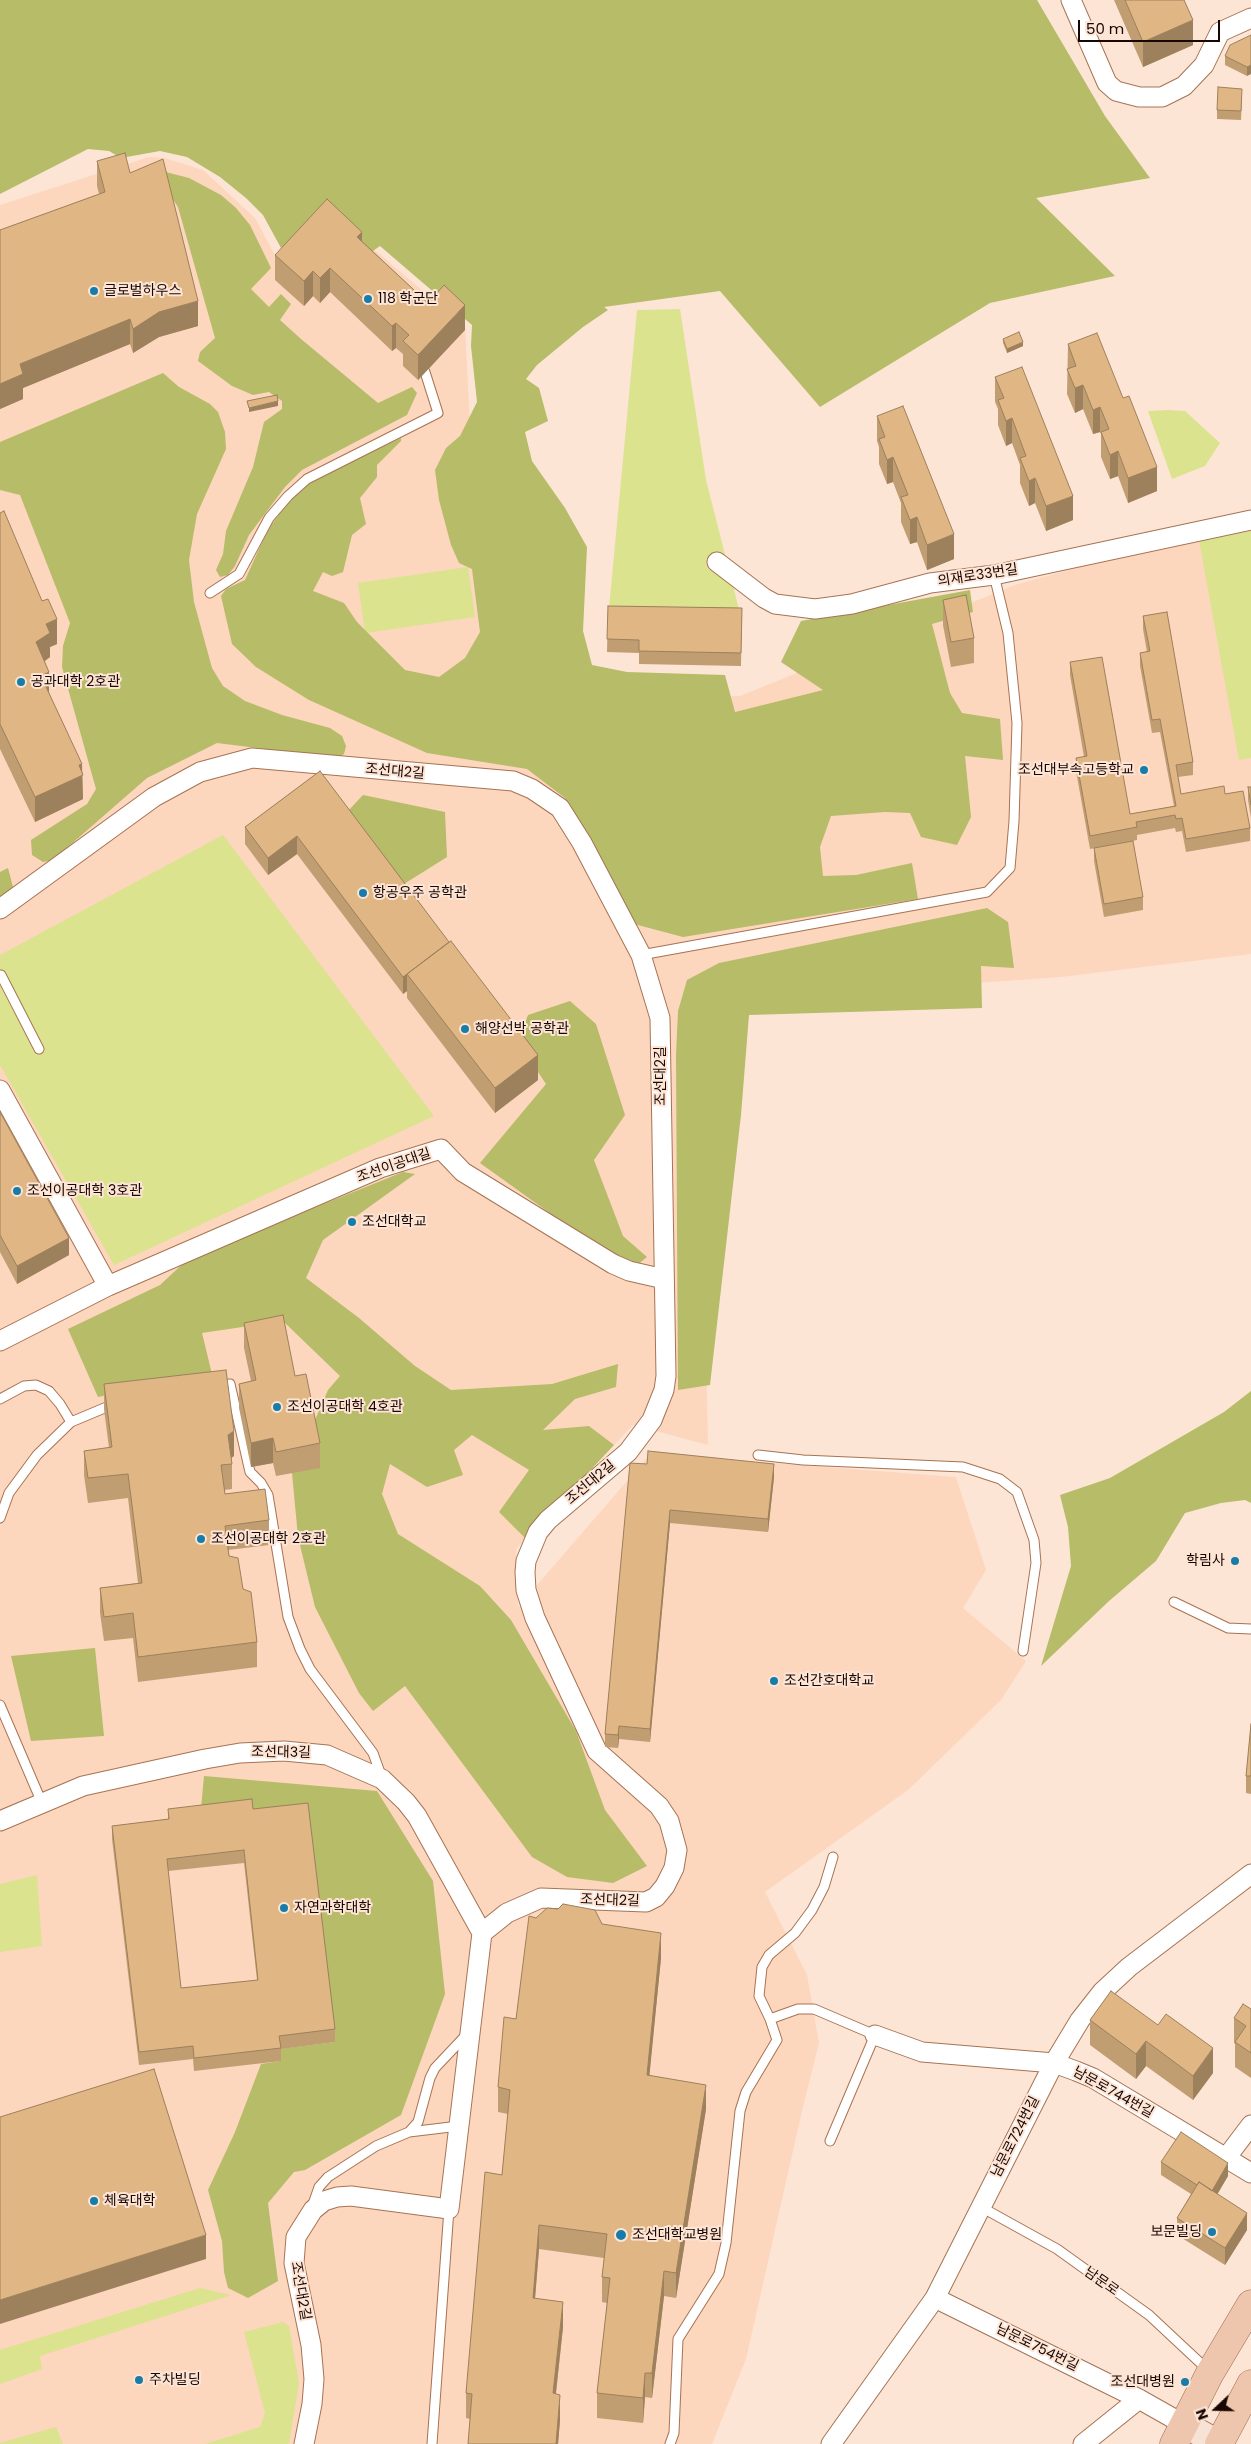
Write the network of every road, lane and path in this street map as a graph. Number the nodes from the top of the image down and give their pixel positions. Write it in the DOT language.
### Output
graph roads {
  1 [pos="1070,0"];
  2 [pos="1251,18"];
  3 [pos="426,372"];
  4 [pos="1251,520"];
  5 [pos="717,562"];
  6 [pos="994,575"];
  7 [pos="210,593"];
  8 [pos="0,909"];
  9 [pos="641,955"];
  10 [pos="1,975"];
  11 [pos="4,991"];
  12 [pos="39,1049"];
  13 [pos="0,1090"];
  14 [pos="664,1279"];
  15 [pos="108,1286"];
  16 [pos="0,1341"];
  17 [pos="211,1386"];
  18 [pos="0,1399"];
  19 [pos="120,1401"];
  20 [pos="71,1422"];
  21 [pos="758,1455"];
  22 [pos="0,1518"];
  23 [pos="1174,1602"];
  24 [pos="1251,1629"];
  25 [pos="1023,1651"];
  26 [pos="0,1705"];
  27 [pos="382,1779"];
  28 [pos="42,1803"];
  29 [pos="0,1821"];
  30 [pos="833,1857"];
  31 [pos="1251,1874"];
  32 [pos="482,1933"];
  33 [pos="770,2019"];
  34 [pos="470,2031"];
  35 [pos="875,2035"];
  36 [pos="1054,2063"];
  37 [pos="1251,2125"];
  38 [pos="459,2126"];
  39 [pos="409,2132"];
  40 [pos="830,2141"];
  41 [pos="1226,2158"];
  42 [pos="1251,2173"];
  43 [pos="981,2207"];
  44 [pos="449,2209"];
  45 [pos="309,2214"];
  46 [pos="935,2298"];
  47 [pos="1251,2304"];
  48 [pos="1210,2373"];
  49 [pos="1251,2384"];
  50 [pos="1139,2399"];
  51 [pos="1179,2435"];
  52 [pos="304,2444"];
  53 [pos="432,2444"];
  54 [pos="670,2444"];
  55 [pos="831,2444"];
  56 [pos="1083,2444"];
  57 [pos="1219,2444"];
  1 -- 2 [label="street"];
  3 -- 7 [label="lane"];
  4 -- 6 [label="street, 의재로33번길"];
  5 -- 6 [label="street, 의재로33번길"];
  6 -- 9 [label="lane"];
  8 -- 9 [label="street, 조선대2길"];
  9 -- 14 [label="street, 조선대2길"];
  10 -- 11 [label="lane"];
  11 -- 12 [label="lane"];
  13 -- 15 [label="street"];
  14 -- 15 [label="street, 조선이공대길"];
  14 -- 32 [label="street, 조선대2길"];
  15 -- 16 [label="street, 조선이공대길"];
  17 -- 27 [label="lane"];
  18 -- 20 [label="lane"];
  19 -- 20 [label="lane"];
  20 -- 22 [label="lane"];
  21 -- 25 [label="lane"];
  23 -- 24 [label="lane"];
  26 -- 28 [label="lane"];
  27 -- 28 [label="street, 조선대3길"];
  27 -- 32 [label="street, 조선대3길"];
  28 -- 29 [label="street, 조선대3길"];
  30 -- 33 [label="lane"];
  31 -- 36 [label="street, 남문로724번길"];
  32 -- 34 [label="street"];
  33 -- 35 [label="lane"];
  33 -- 54 [label="lane"];
  34 -- 38 [label="street"];
  34 -- 39 [label="lane"];
  35 -- 36 [label="street, 남문로744번길"];
  35 -- 40 [label="lane"];
  36 -- 41 [label="street, 남문로744번길"];
  36 -- 43 [label="street, 남문로724번길"];
  37 -- 41 [label="street"];
  38 -- 39 [label="lane"];
  38 -- 44 [label="street"];
  39 -- 45 [label="lane"];
  41 -- 42 [label="street, 남문로744번길"];
  43 -- 46 [label="street, 남문로724번길"];
  43 -- 48 [label="lane, 남문로"];
  44 -- 45 [label="street"];
  44 -- 53 [label="lane"];
  45 -- 52 [label="street, 조선대2길"];
  46 -- 50 [label="street, 남문로754번길"];
  46 -- 55 [label="street, 남문로724번길"];
  47 -- 48 [label="main road"];
  48 -- 51 [label="main road"];
  49 -- 57 [label="main road"];
  50 -- 51 [label="street, 남문로754번길"];
  50 -- 56 [label="street"];
  51 -- 57 [label="street"];
}
